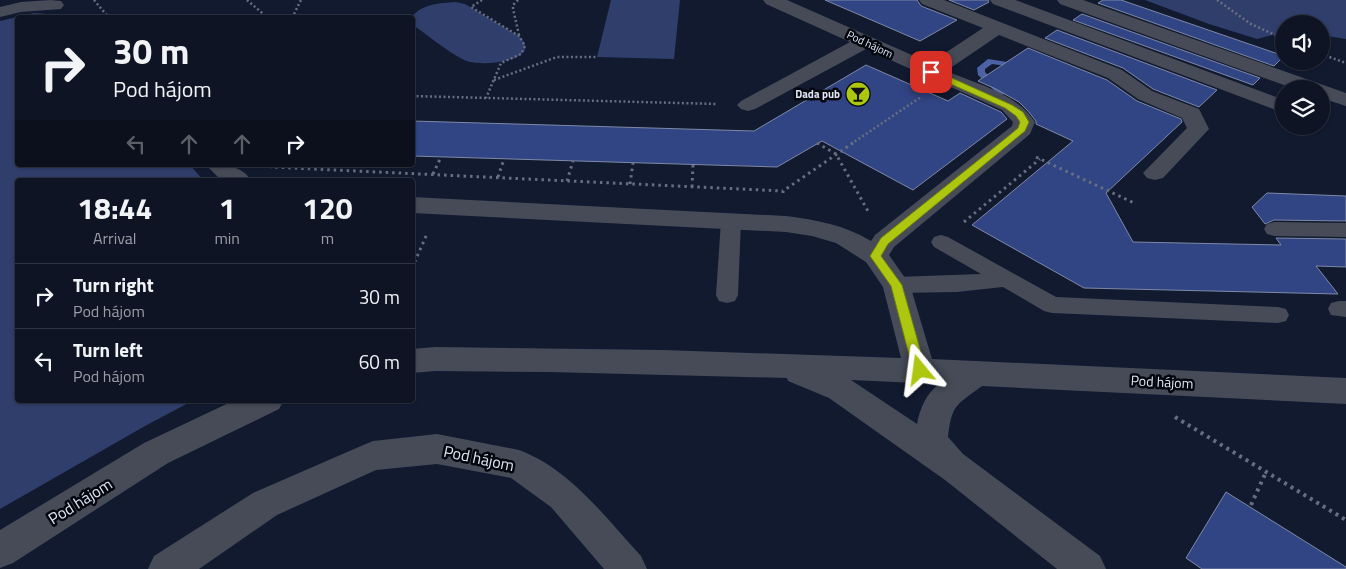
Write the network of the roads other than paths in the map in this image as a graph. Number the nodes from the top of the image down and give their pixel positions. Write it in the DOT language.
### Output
graph roads {
  1 [pos="772,0"];
  2 [pos="928,0"];
  3 [pos="999,0"];
  4 [pos="1066,0"];
  5 [pos="59,8"];
  6 [pos="0,12"];
  7 [pos="998,27"];
  8 [pos="864,42"];
  9 [pos="931,72"];
  10 [pos="1115,74"];
  11 [pos="1290,80"];
  12 [pos="1330,94"];
  13 [pos="1346,100"];
  14 [pos="748,105"];
  15 [pos="1275,105"];
  16 [pos="1346,106"];
  17 [pos="1275,107"];
  18 [pos="1330,107"];
  19 [pos="220,167"];
  20 [pos="1155,173"];
  21 [pos="235,178"];
  22 [pos="415,205"];
  23 [pos="731,221"];
  24 [pos="1274,229"];
  25 [pos="1346,230"];
  26 [pos="941,242"];
  27 [pos="880,248"];
  28 [pos="1008,279"];
  29 [pos="896,285"];
  30 [pos="727,295"];
  31 [pos="1278,315"];
  32 [pos="415,361"];
  33 [pos="784,366"];
  34 [pos="920,370"];
  35 [pos="978,372"];
  36 [pos="1346,391"];
  37 [pos="261,403"];
  38 [pos="957,469"];
  39 [pos="0,550"];
  40 [pos="167,569"];
  41 [pos="628,569"];
  42 [pos="1088,569"];
  1 -- 8 [label="street, Pod hájom"];
  2 -- 7 [label="street"];
  3 -- 15 [label="street"];
  4 -- 11 [label="street"];
  5 -- 6 [label="street"];
  7 -- 9 [label="street"];
  7 -- 10 [label="street"];
  8 -- 9 [label="street, Pod hájom"];
  8 -- 14 [label="street"];
  9 -- 27 [label="street, Pod hájom"];
  10 -- 17 [label="street"];
  10 -- 20 [label="street"];
  12 -- 13 [label="street"];
  16 -- 18 [label="street"];
  19 -- 21 [label="street"];
  22 -- 23 [label="street"];
  23 -- 27 [label="street"];
  23 -- 30 [label="lane"];
  24 -- 25 [label="lane"];
  26 -- 28 [label="lane"];
  27 -- 29 [label="street"];
  28 -- 29 [label="lane"];
  28 -- 31 [label="lane"];
  29 -- 34 [label="street"];
  32 -- 33 [label="street, Pod hájom"];
  33 -- 34 [label="street, Pod hájom"];
  33 -- 38 [label="street, Pod hájom"];
  34 -- 35 [label="street, Pod hájom"];
  35 -- 36 [label="street, Pod hájom"];
  35 -- 38 [label="street, Pod hájom"];
  37 -- 39 [label="street, Pod hájom"];
  38 -- 42 [label="street, Pod hájom"];
  40 -- 41 [label="street, Pod hájom"];
}
